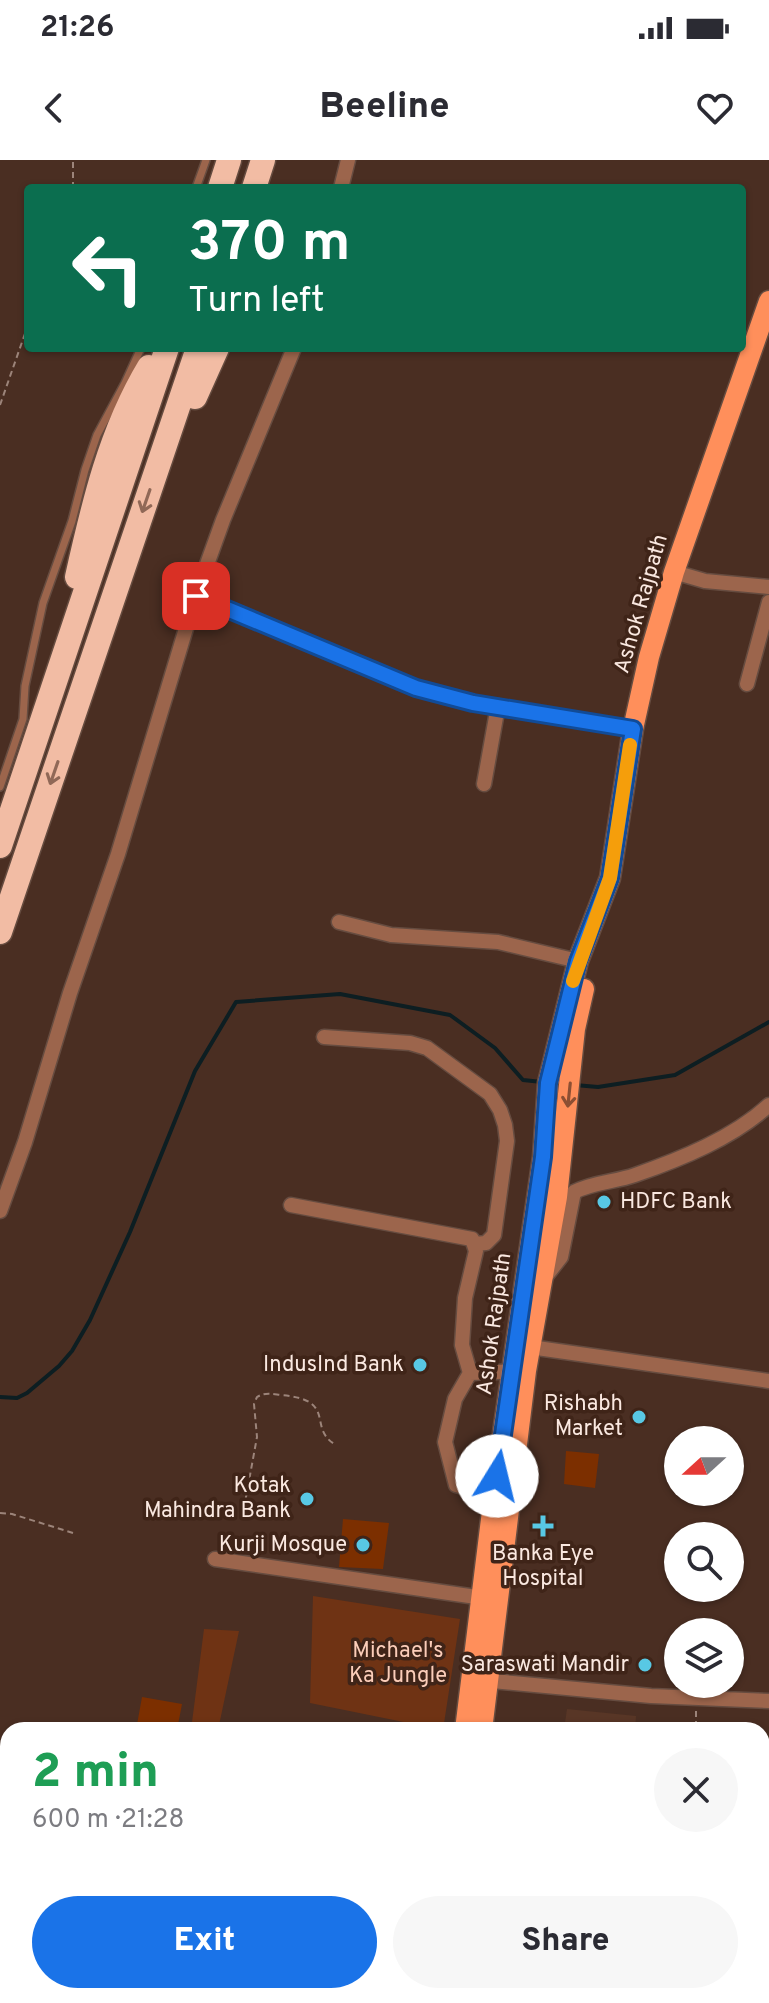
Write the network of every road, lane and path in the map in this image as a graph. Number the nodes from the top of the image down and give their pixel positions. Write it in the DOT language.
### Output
graph roads {
  1 [pos="73,160"];
  2 [pos="206,160"];
  3 [pos="229,160"];
  4 [pos="263,160"];
  5 [pos="348,160"];
  6 [pos="73,184"];
  7 [pos="197,184"];
  8 [pos="221,184"];
  9 [pos="257,184"];
  10 [pos="342,184"];
  11 [pos="769,301"];
  12 [pos="24,336"];
  13 [pos="139,352"];
  14 [pos="162,352"];
  15 [pos="197,352"];
  16 [pos="215,352"];
  17 [pos="292,352"];
  18 [pos="0,405"];
  19 [pos="161,455"];
  20 [pos="674,572"];
  21 [pos="769,587"];
  22 [pos="196,596"];
  23 [pos="769,602"];
  24 [pos="747,684"];
  25 [pos="498,706"];
  26 [pos="633,729"];
  27 [pos="484,784"];
  28 [pos="0,787"];
  29 [pos="0,846"];
  30 [pos="339,922"];
  31 [pos="591,929"];
  32 [pos="0,932"];
  33 [pos="578,961"];
  34 [pos="567,1032"];
  35 [pos="324,1037"];
  36 [pos="769,1105"];
  37 [pos="552,1159"];
  38 [pos="291,1205"];
  39 [pos="0,1211"];
  40 [pos="475,1244"];
  41 [pos="542,1282"];
  42 [pos="527,1341"];
  43 [pos="520,1371"];
  44 [pos="470,1373"];
  45 [pos="769,1381"];
  46 [pos="514,1414"];
  47 [pos="336,1445"];
  48 [pos="494,1495"];
  49 [pos="244,1508"];
  50 [pos="0,1513"];
  51 [pos="73,1533"];
  52 [pos="215,1559"];
  53 [pos="490,1599"];
  54 [pos="480,1680"];
  55 [pos="664,1695"];
  56 [pos="696,1698"];
  57 [pos="769,1701"];
  58 [pos="467,1722"];
  59 [pos="482,1722"];
  60 [pos="696,1722"];
  1 -- 6 [label="path"];
  2 -- 7 [label="lane"];
  3 -- 8 [label="highway"];
  4 -- 9 [label="highway"];
  5 -- 10 [label="street"];
  11 -- 20 [label="main road, Ashok Rajpath"];
  12 -- 18 [label="path"];
  13 -- 28 [label="lane"];
  14 -- 29 [label="highway"];
  15 -- 19 [label="highway"];
  16 -- 19 [label="highway"];
  17 -- 22 [label="street"];
  19 -- 32 [label="highway, one-way"];
  20 -- 21 [label="street"];
  20 -- 26 [label="main road, Ashok Rajpath"];
  22 -- 25 [label="street"];
  22 -- 39 [label="street"];
  23 -- 24 [label="street"];
  25 -- 26 [label="street"];
  25 -- 27 [label="street"];
  26 -- 31 [label="main road, Ashok Rajpath"];
  30 -- 33 [label="street"];
  31 -- 33 [label="main road, Ashok Rajpath"];
  31 -- 34 [label="main road, Ashok Rajpath"];
  33 -- 34 [label="main road, Ashok Rajpath"];
  34 -- 37 [label="main road, Ashok Rajpath"];
  35 -- 40 [label="street"];
  36 -- 41 [label="street"];
  37 -- 41 [label="main road, Ashok Rajpath"];
  37 -- 42 [label="main road, Ashok Rajpath"];
  38 -- 40 [label="street"];
  40 -- 44 [label="street"];
  41 -- 42 [label="main road, Ashok Rajpath"];
  42 -- 43 [label="main road, Ashok Rajpath"];
  42 -- 45 [label="street"];
  43 -- 44 [label="street"];
  43 -- 46 [label="main road, Ashok Rajpath"];
  44 -- 48 [label="street"];
  46 -- 48 [label="main road, Ashok Rajpath"];
  46 -- 53 [label="main road, Ashok Rajpath"];
  47 -- 49 [label="path"];
  48 -- 53 [label="main road, Ashok Rajpath"];
  50 -- 51 [label="path"];
  52 -- 53 [label="street"];
  53 -- 54 [label="main road, Ashok Rajpath"];
  54 -- 55 [label="street"];
  54 -- 58 [label="main road, Ashok Rajpath"];
  54 -- 59 [label="main road, Ashok Rajpath"];
  56 -- 57 [label="street"];
  56 -- 60 [label="path"];
}
